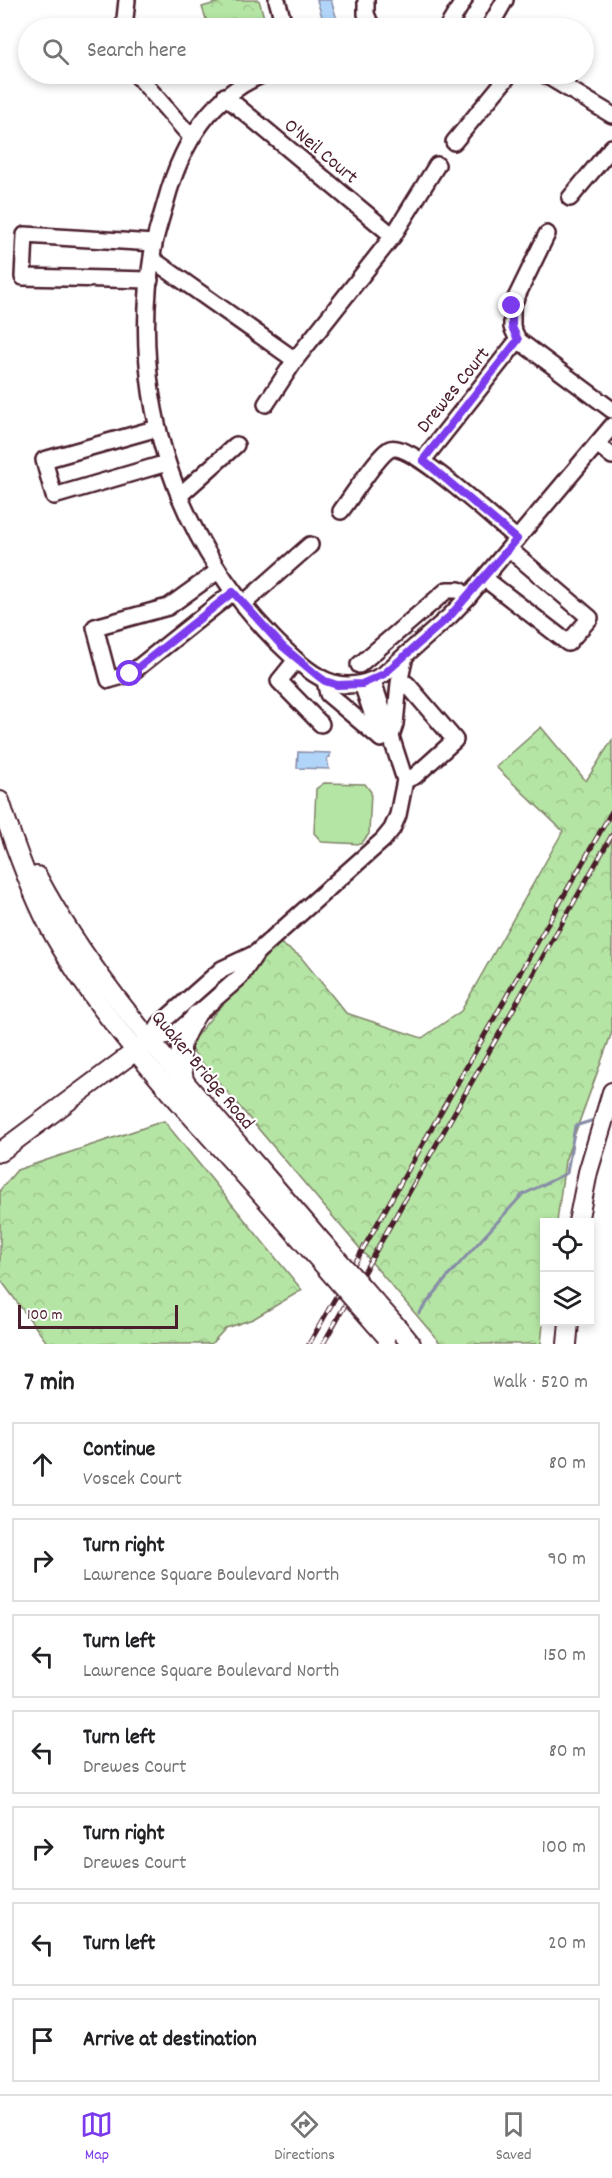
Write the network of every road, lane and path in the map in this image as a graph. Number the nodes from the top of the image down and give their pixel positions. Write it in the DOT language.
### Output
graph roads {
  1 [pos="127,0"];
  2 [pos="277,0"];
  3 [pos="464,0"];
  4 [pos="505,0"];
  5 [pos="125,18"];
  6 [pos="282,18"];
  7 [pos="453,18"];
  8 [pos="495,18"];
  9 [pos="145,84"];
  10 [pos="244,84"];
  11 [pos="502,84"];
  12 [pos="562,84"];
  13 [pos="225,96"];
  14 [pos="610,111"];
  15 [pos="191,137"];
  16 [pos="454,142"];
  17 [pos="612,147"];
  18 [pos="437,165"];
  19 [pos="570,198"];
  20 [pos="547,234"];
  21 [pos="393,236"];
  22 [pos="154,243"];
  23 [pos="152,259"];
  24 [pos="150,279"];
  25 [pos="518,340"];
  26 [pos="295,360"];
  27 [pos="266,404"];
  28 [pos="612,410"];
  29 [pos="612,426"];
  30 [pos="158,428"];
  31 [pos="597,444"];
  32 [pos="236,445"];
  33 [pos="612,456"];
  34 [pos="423,460"];
  35 [pos="167,463"];
  36 [pos="179,496"];
  37 [pos="341,511"];
  38 [pos="513,544"];
  39 [pos="310,545"];
  40 [pos="218,571"];
  41 [pos="484,578"];
  42 [pos="468,597"];
  43 [pos="238,598"];
  44 [pos="405,656"];
  45 [pos="296,660"];
  46 [pos="359,665"];
  47 [pos="325,681"];
  48 [pos="367,683"];
  49 [pos="407,684"];
  50 [pos="321,724"];
  51 [pos="386,738"];
  52 [pos="405,780"];
  53 [pos="0,797"];
  54 [pos="0,801"];
  55 [pos="257,952"];
  56 [pos="196,1015"];
  57 [pos="143,1046"];
  58 [pos="184,1082"];
  59 [pos="612,1092"];
  60 [pos="0,1152"];
  61 [pos="579,1218"];
  62 [pos="318,1248"];
  63 [pos="569,1326"];
  64 [pos="392,1336"];
  65 [pos="411,1344"];
  66 [pos="567,1344"];
  1 -- 5 [label="street"];
  2 -- 6 [label="street"];
  3 -- 7 [label="street"];
  4 -- 8 [label="street"];
  9 -- 15 [label="street"];
  10 -- 13 [label="street"];
  11 -- 16 [label="street"];
  12 -- 14 [label="street"];
  13 -- 15 [label="street"];
  13 -- 21 [label="street, O'Neil Court"];
  15 -- 22 [label="street"];
  17 -- 19 [label="street"];
  18 -- 21 [label="street"];
  20 -- 25 [label="street"];
  21 -- 26 [label="street"];
  22 -- 23 [label="street"];
  22 -- 24 [label="street"];
  23 -- 24 [label="street"];
  23 -- 26 [label="street"];
  24 -- 30 [label="street"];
  25 -- 28 [label="street, Drewes Court"];
  25 -- 34 [label="street, Drewes Court"];
  26 -- 27 [label="street"];
  29 -- 31 [label="street"];
  30 -- 35 [label="street"];
  30 -- 35 [label="street"];
  31 -- 33 [label="street"];
  31 -- 38 [label="street"];
  32 -- 36 [label="street"];
  34 -- 37 [label="street"];
  34 -- 38 [label="street, Drewes Court"];
  35 -- 36 [label="street"];
  36 -- 40 [label="street"];
  38 -- 41 [label="street"];
  38 -- 41 [label="street, Drewes Court"];
  39 -- 43 [label="street"];
  40 -- 43 [label="street"];
  40 -- 43 [label="street"];
  41 -- 42 [label="street"];
  42 -- 44 [label="street"];
  42 -- 46 [label="street"];
  43 -- 45 [label="street"];
  44 -- 48 [label="street"];
  44 -- 51 [label="street"];
  45 -- 47 [label="street"];
  45 -- 50 [label="street"];
  47 -- 48 [label="street"];
  47 -- 51 [label="street"];
  48 -- 51 [label="street"];
  49 -- 52 [label="street"];
  51 -- 52 [label="street"];
  52 -- 55 [label="street"];
  53 -- 57 [label="main road, Quaker Bridge Road"];
  54 -- 57 [label="main road, Quaker Bridge Road"];
  55 -- 56 [label="street"];
  55 -- 57 [label="street"];
  56 -- 57 [label="street"];
  56 -- 58 [label="main road"];
  57 -- 58 [label="main road, Quaker Bridge Road"];
  57 -- 60 [label="main road"];
  57 -- 62 [label="main road, Quaker Bridge Road"];
  58 -- 62 [label="main road, Quaker Bridge Road"];
  59 -- 61 [label="main road"];
  62 -- 64 [label="main road, Quaker Bridge Road, bridge"];
  63 -- 66 [label="main road"];
  64 -- 65 [label="main road, Quaker Bridge Road"];
}
